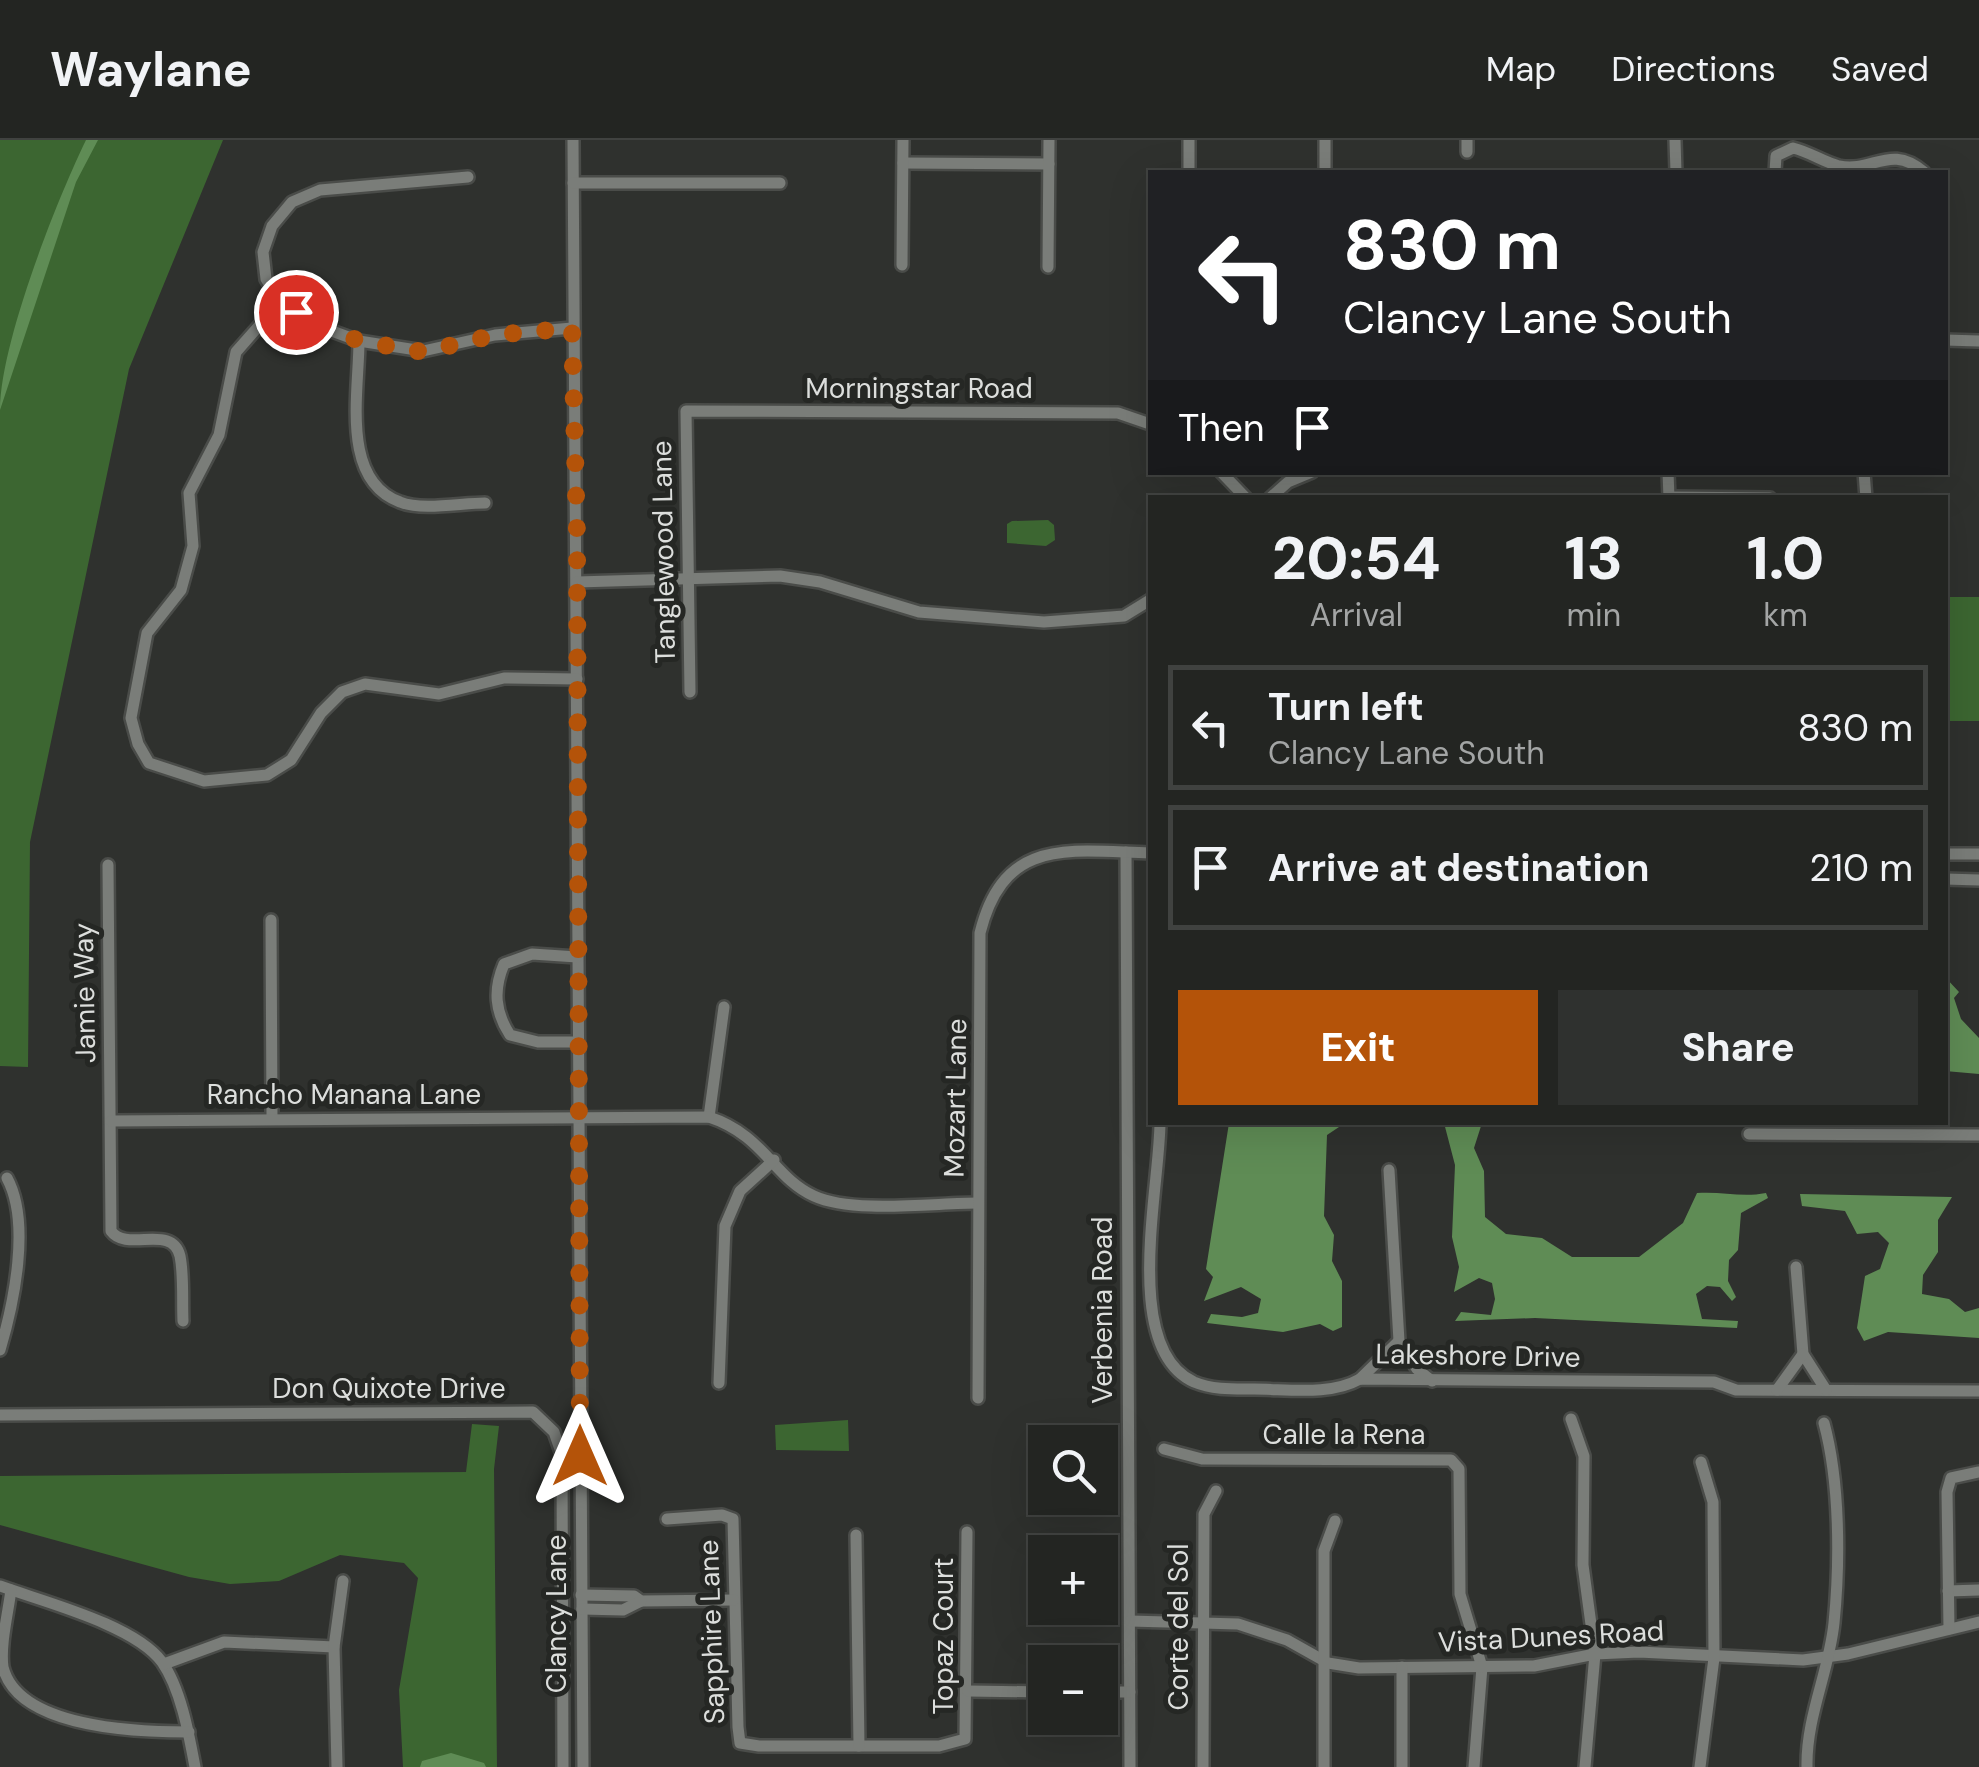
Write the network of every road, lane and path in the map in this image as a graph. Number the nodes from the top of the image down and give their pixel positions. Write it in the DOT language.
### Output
graph roads {
  1 [pos="573,140"];
  2 [pos="903,140"];
  3 [pos="1049,140"];
  4 [pos="1189,140"];
  5 [pos="1326,140"];
  6 [pos="1676,140"];
  7 [pos="903,162"];
  8 [pos="1049,164"];
  9 [pos="1189,170"];
  10 [pos="1326,170"];
  11 [pos="1676,170"];
  12 [pos="1774,170"];
  13 [pos="1921,170"];
  14 [pos="468,178"];
  15 [pos="780,183"];
  16 [pos="573,184"];
  17 [pos="902,265"];
  18 [pos="1048,267"];
  19 [pos="280,302"];
  20 [pos="572,328"];
  21 [pos="1948,340"];
  22 [pos="1979,340"];
  23 [pos="360,341"];
  24 [pos="686,411"];
  25 [pos="1148,423"];
  26 [pos="1225,475"];
  27 [pos="1305,475"];
  28 [pos="1243,495"];
  29 [pos="1273,495"];
  30 [pos="485,503"];
  31 [pos="689,580"];
  32 [pos="577,582"];
  33 [pos="1148,601"];
  34 [pos="577,679"];
  35 [pos="690,692"];
  36 [pos="1126,852"];
  37 [pos="1148,853"];
  38 [pos="1948,854"];
  39 [pos="1979,854"];
  40 [pos="108,864"];
  41 [pos="1948,879"];
  42 [pos="1979,880"];
  43 [pos="271,920"];
  44 [pos="578,957"];
  45 [pos="724,1007"];
  46 [pos="578,1042"];
  47 [pos="709,1116"];
  48 [pos="272,1118"];
  49 [pos="578,1120"];
  50 [pos="111,1121"];
  51 [pos="1160,1125"];
  52 [pos="1894,1125"];
  53 [pos="1860,1128"];
  54 [pos="1750,1134"];
  55 [pos="1910,1134"];
  56 [pos="1979,1135"];
  57 [pos="774,1160"];
  58 [pos="1388,1170"];
  59 [pos="7,1178"];
  60 [pos="978,1203"];
  61 [pos="1796,1268"];
  62 [pos="182,1321"];
  63 [pos="1399,1341"];
  64 [pos="0,1350"];
  65 [pos="1803,1354"];
  66 [pos="1360,1379"];
  67 [pos="1432,1380"];
  68 [pos="720,1383"];
  69 [pos="1776,1390"];
  70 [pos="1826,1390"];
  71 [pos="1979,1391"];
  72 [pos="978,1398"];
  73 [pos="0,1415"];
  74 [pos="1571,1419"];
  75 [pos="1824,1424"];
  76 [pos="1164,1449"];
  77 [pos="1702,1462"];
  78 [pos="1979,1472"];
  79 [pos="1216,1491"];
  80 [pos="667,1520"];
  81 [pos="1335,1521"];
  82 [pos="968,1532"];
  83 [pos="856,1535"];
  84 [pos="344,1580"];
  85 [pos="6,1588"];
  86 [pos="1948,1590"];
  87 [pos="1979,1590"];
  88 [pos="582,1595"];
  89 [pos="734,1600"];
  90 [pos="641,1601"];
  91 [pos="582,1610"];
  92 [pos="1130,1620"];
  93 [pos="1203,1620"];
  94 [pos="1979,1622"];
  95 [pos="1948,1629"];
  96 [pos="334,1647"];
  97 [pos="1596,1654"];
  98 [pos="1714,1658"];
  99 [pos="1828,1658"];
  100 [pos="1324,1660"];
  101 [pos="164,1664"];
  102 [pos="1482,1667"];
  103 [pos="1402,1668"];
  104 [pos="968,1691"];
  105 [pos="1028,1692"];
  106 [pos="1118,1692"];
  107 [pos="1130,1692"];
  108 [pos="189,1732"];
  109 [pos="859,1746"];
  110 [pos="196,1767"];
  111 [pos="337,1767"];
  112 [pos="563,1767"];
  113 [pos="582,1767"];
  114 [pos="1130,1767"];
  115 [pos="1203,1767"];
  116 [pos="1324,1767"];
  117 [pos="1402,1767"];
  118 [pos="1474,1767"];
  119 [pos="1585,1767"];
  120 [pos="1700,1767"];
  121 [pos="1808,1767"];
  1 -- 16 [label="street, Clancy Lane"];
  2 -- 7 [label="street"];
  3 -- 8 [label="street"];
  4 -- 9 [label="street"];
  5 -- 10 [label="street"];
  6 -- 11 [label="street"];
  7 -- 8 [label="street"];
  7 -- 17 [label="street"];
  8 -- 18 [label="street"];
  12 -- 13 [label="street"];
  14 -- 19 [label="street"];
  15 -- 16 [label="street"];
  16 -- 20 [label="street, Clancy Lane"];
  19 -- 23 [label="street"];
  19 -- 34 [label="street"];
  20 -- 23 [label="street"];
  20 -- 32 [label="street, Clancy Lane"];
  21 -- 22 [label="street"];
  23 -- 30 [label="street"];
  24 -- 25 [label="street, Morningstar Road"];
  24 -- 31 [label="street, Tanglewood Lane"];
  26 -- 28 [label="street"];
  27 -- 29 [label="street"];
  31 -- 32 [label="street"];
  31 -- 33 [label="street"];
  31 -- 35 [label="street, Tanglewood Lane"];
  32 -- 34 [label="street, Clancy Lane"];
  34 -- 44 [label="street, Clancy Lane"];
  36 -- 37 [label="street, Mozart Lane"];
  36 -- 60 [label="street, Mozart Lane"];
  36 -- 92 [label="street, Verbenia Road"];
  38 -- 39 [label="street"];
  40 -- 50 [label="street, Jamie Way"];
  41 -- 42 [label="street"];
  43 -- 48 [label="street"];
  44 -- 46 [label="street, Clancy Lane"];
  44 -- 46 [label="street"];
  45 -- 47 [label="street"];
  46 -- 49 [label="street, Clancy Lane"];
  47 -- 49 [label="street"];
  47 -- 57 [label="street, Mozart Lane"];
  48 -- 49 [label="street, Rancho Manana Lane"];
  48 -- 50 [label="street, Rancho Manana Lane"];
  49 -- 88 [label="street, Clancy Lane"];
  50 -- 62 [label="street, Jamie Way"];
  51 -- 66 [label="street, Lakeshore Drive"];
  52 -- 55 [label="street"];
  53 -- 54 [label="street"];
  53 -- 55 [label="street"];
  55 -- 56 [label="street"];
  57 -- 60 [label="street, Mozart Lane"];
  57 -- 68 [label="street"];
  58 -- 63 [label="street"];
  59 -- 64 [label="street"];
  60 -- 72 [label="street"];
  61 -- 65 [label="street"];
  63 -- 66 [label="street"];
  63 -- 67 [label="street"];
  65 -- 69 [label="street"];
  65 -- 70 [label="street"];
  66 -- 67 [label="street, Lakeshore Drive"];
  67 -- 69 [label="street, Lakeshore Drive"];
  69 -- 70 [label="street, Lakeshore Drive"];
  70 -- 71 [label="street, Lakeshore Drive"];
  73 -- 112 [label="street, Don Quixote Drive"];
  74 -- 97 [label="street"];
  75 -- 99 [label="street"];
  76 -- 102 [label="street, Calle la Rena"];
  77 -- 98 [label="street"];
  78 -- 86 [label="street"];
  79 -- 93 [label="street, Corte del Sol"];
  80 -- 89 [label="street, Sapphire Lane"];
  81 -- 100 [label="street"];
  82 -- 104 [label="street, Topaz Court"];
  83 -- 109 [label="street"];
  84 -- 96 [label="street"];
  85 -- 101 [label="street"];
  85 -- 108 [label="street"];
  86 -- 87 [label="street"];
  86 -- 95 [label="street"];
  88 -- 90 [label="street"];
  88 -- 91 [label="street, Clancy Lane"];
  89 -- 90 [label="street"];
  89 -- 109 [label="street, Sapphire Lane"];
  90 -- 91 [label="street"];
  91 -- 113 [label="street, Clancy Lane"];
  92 -- 93 [label="street, Vista Dunes Road"];
  92 -- 107 [label="street, Verbenia Road"];
  93 -- 100 [label="street, Vista Dunes Road"];
  93 -- 115 [label="street, Corte del Sol"];
  94 -- 95 [label="street, Vista Dunes Road"];
  95 -- 99 [label="street, Vista Dunes Road"];
  96 -- 101 [label="street"];
  96 -- 111 [label="street"];
  97 -- 98 [label="street, Vista Dunes Road"];
  97 -- 102 [label="street, Vista Dunes Road"];
  97 -- 119 [label="street"];
  98 -- 99 [label="street, Vista Dunes Road"];
  98 -- 120 [label="street"];
  99 -- 121 [label="street"];
  100 -- 103 [label="street, Vista Dunes Road"];
  100 -- 116 [label="street"];
  101 -- 108 [label="street"];
  102 -- 103 [label="street, Vista Dunes Road"];
  102 -- 118 [label="street, Calle la Rena"];
  103 -- 117 [label="street"];
  104 -- 105 [label="street"];
  104 -- 109 [label="street, Topaz Court"];
  106 -- 107 [label="street"];
  107 -- 114 [label="street, Verbenia Road"];
  108 -- 110 [label="street"];
}
